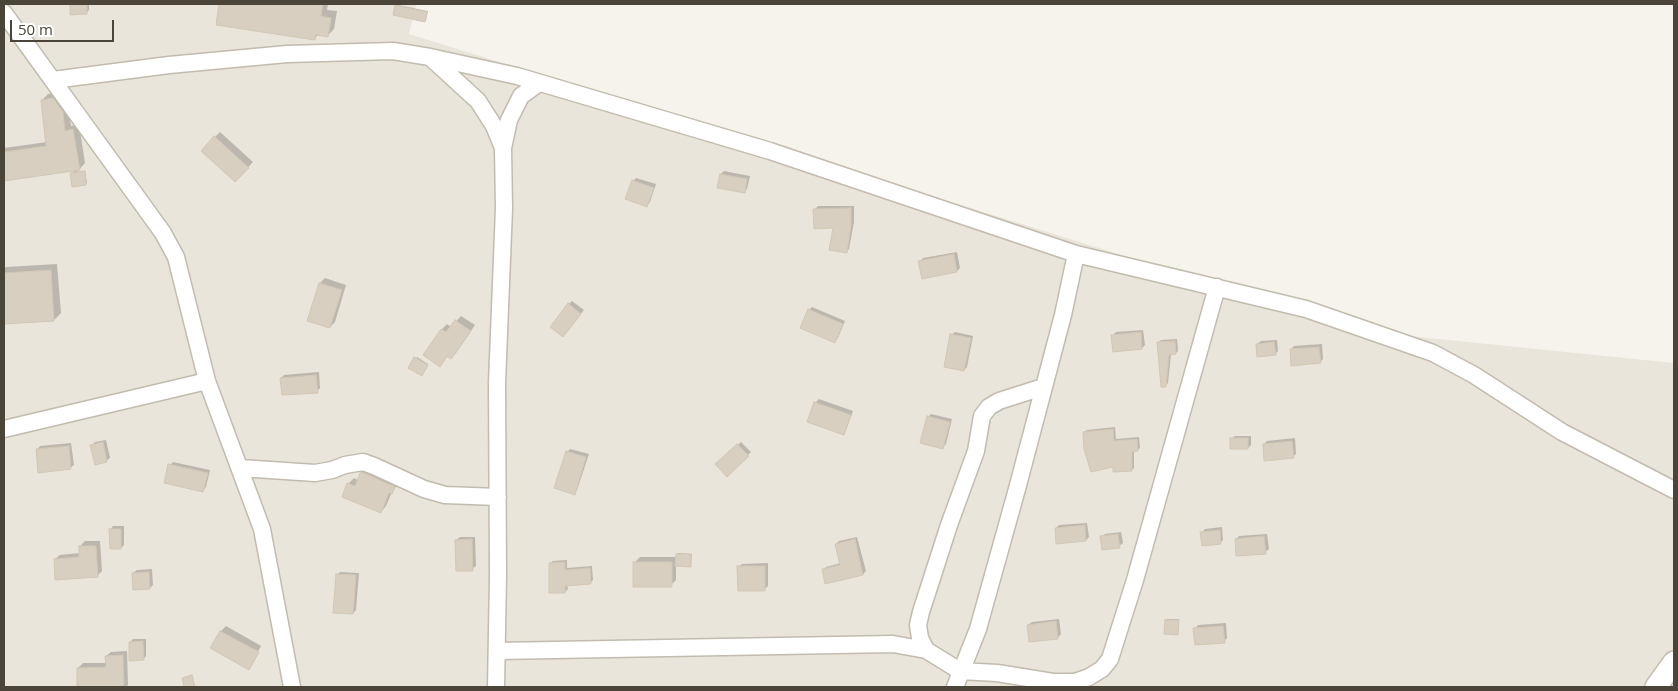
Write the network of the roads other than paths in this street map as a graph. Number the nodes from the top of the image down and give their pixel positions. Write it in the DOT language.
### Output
graph roads {
  1 [pos="4,13"];
  2 [pos="430,57"];
  3 [pos="52,80"];
  4 [pos="539,83"];
  5 [pos="503,148"];
  6 [pos="1076,254"];
  7 [pos="1217,287"];
  8 [pos="207,382"];
  9 [pos="1043,387"];
  10 [pos="4,429"];
  11 [pos="240,468"];
  12 [pos="1674,490"];
  13 [pos="498,497"];
  14 [pos="918,625"];
  15 [pos="893,644"];
  16 [pos="926,650"];
  17 [pos="497,652"];
  18 [pos="1674,662"];
  19 [pos="960,671"];
  20 [pos="292,687"];
  21 [pos="496,687"];
  22 [pos="955,687"];
  23 [pos="1656,687"];
  1 -- 3 [label="street"];
  2 -- 3 [label="street"];
  2 -- 4 [label="street"];
  2 -- 5 [label="street"];
  3 -- 8 [label="street"];
  4 -- 5 [label="street"];
  4 -- 6 [label="street"];
  5 -- 13 [label="street"];
  6 -- 7 [label="street"];
  6 -- 9 [label="street"];
  7 -- 12 [label="street"];
  7 -- 19 [label="street"];
  8 -- 10 [label="street"];
  8 -- 11 [label="street"];
  9 -- 14 [label="street"];
  9 -- 19 [label="street"];
  11 -- 13 [label="street"];
  11 -- 20 [label="street"];
  13 -- 17 [label="street"];
  14 -- 15 [label="street"];
  14 -- 16 [label="street"];
  15 -- 16 [label="street"];
  15 -- 17 [label="street"];
  16 -- 19 [label="street"];
  17 -- 21 [label="street"];
  18 -- 23 [label="street"];
  19 -- 22 [label="street"];
}
